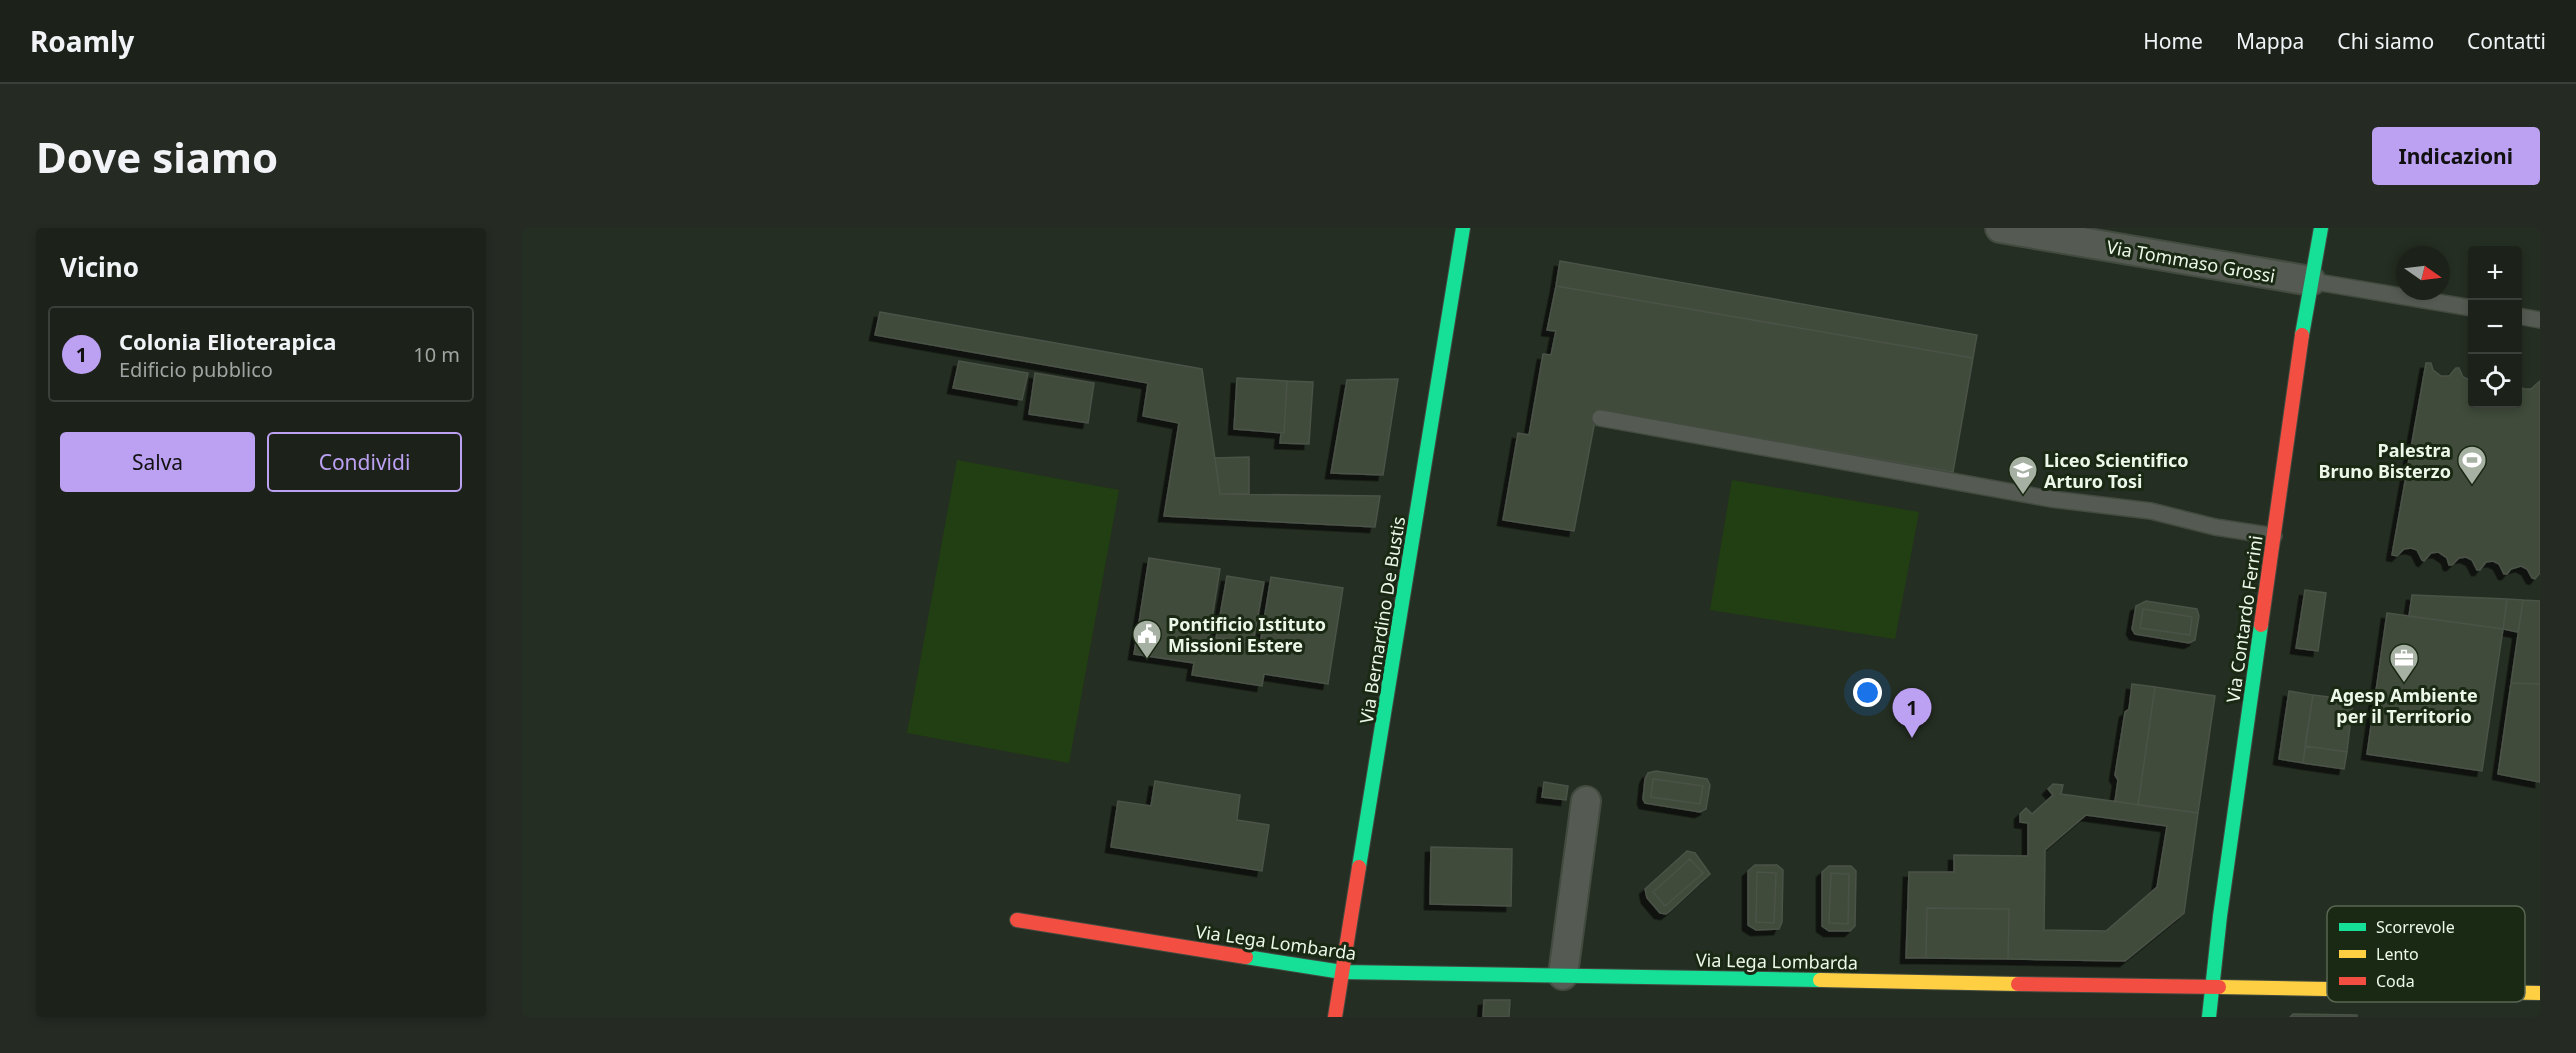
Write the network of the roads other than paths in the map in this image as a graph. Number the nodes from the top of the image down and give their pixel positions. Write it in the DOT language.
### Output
graph roads {
  1 [pos="1463,228"];
  2 [pos="2000,228"];
  3 [pos="2321,228"];
  4 [pos="2310,282"];
  5 [pos="2468,307"];
  6 [pos="2522,317"];
  7 [pos="2540,320"];
  8 [pos="1600,418"];
  9 [pos="2274,536"];
  10 [pos="1586,801"];
  11 [pos="1017,920"];
  12 [pos="1342,972"];
  13 [pos="1563,975"];
  14 [pos="2211,987"];
  15 [pos="2327,989"];
  16 [pos="2525,993"];
  17 [pos="2540,993"];
  18 [pos="1335,1017"];
  19 [pos="2209,1017"];
  1 -- 12 [label="street, Via Bernardino De Bustis"];
  2 -- 4 [label="street, Via Tommaso Grossi"];
  3 -- 4 [label="street, Via Contardo Ferrini"];
  4 -- 5 [label="lane"];
  4 -- 9 [label="street, Via Contardo Ferrini"];
  6 -- 7 [label="lane"];
  8 -- 9 [label="lane"];
  9 -- 14 [label="street, Via Contardo Ferrini"];
  10 -- 13 [label="street"];
  11 -- 12 [label="street, Via Lega Lombarda"];
  12 -- 13 [label="street, Via Lega Lombarda"];
  12 -- 18 [label="street, Via Bernardino De Bustis"];
  13 -- 14 [label="street, Via Lega Lombarda"];
  14 -- 15 [label="street, Via Lega Lombarda"];
  14 -- 19 [label="street, Via Contardo Ferrini"];
  16 -- 17 [label="street, Via Lega Lombarda"];
}
